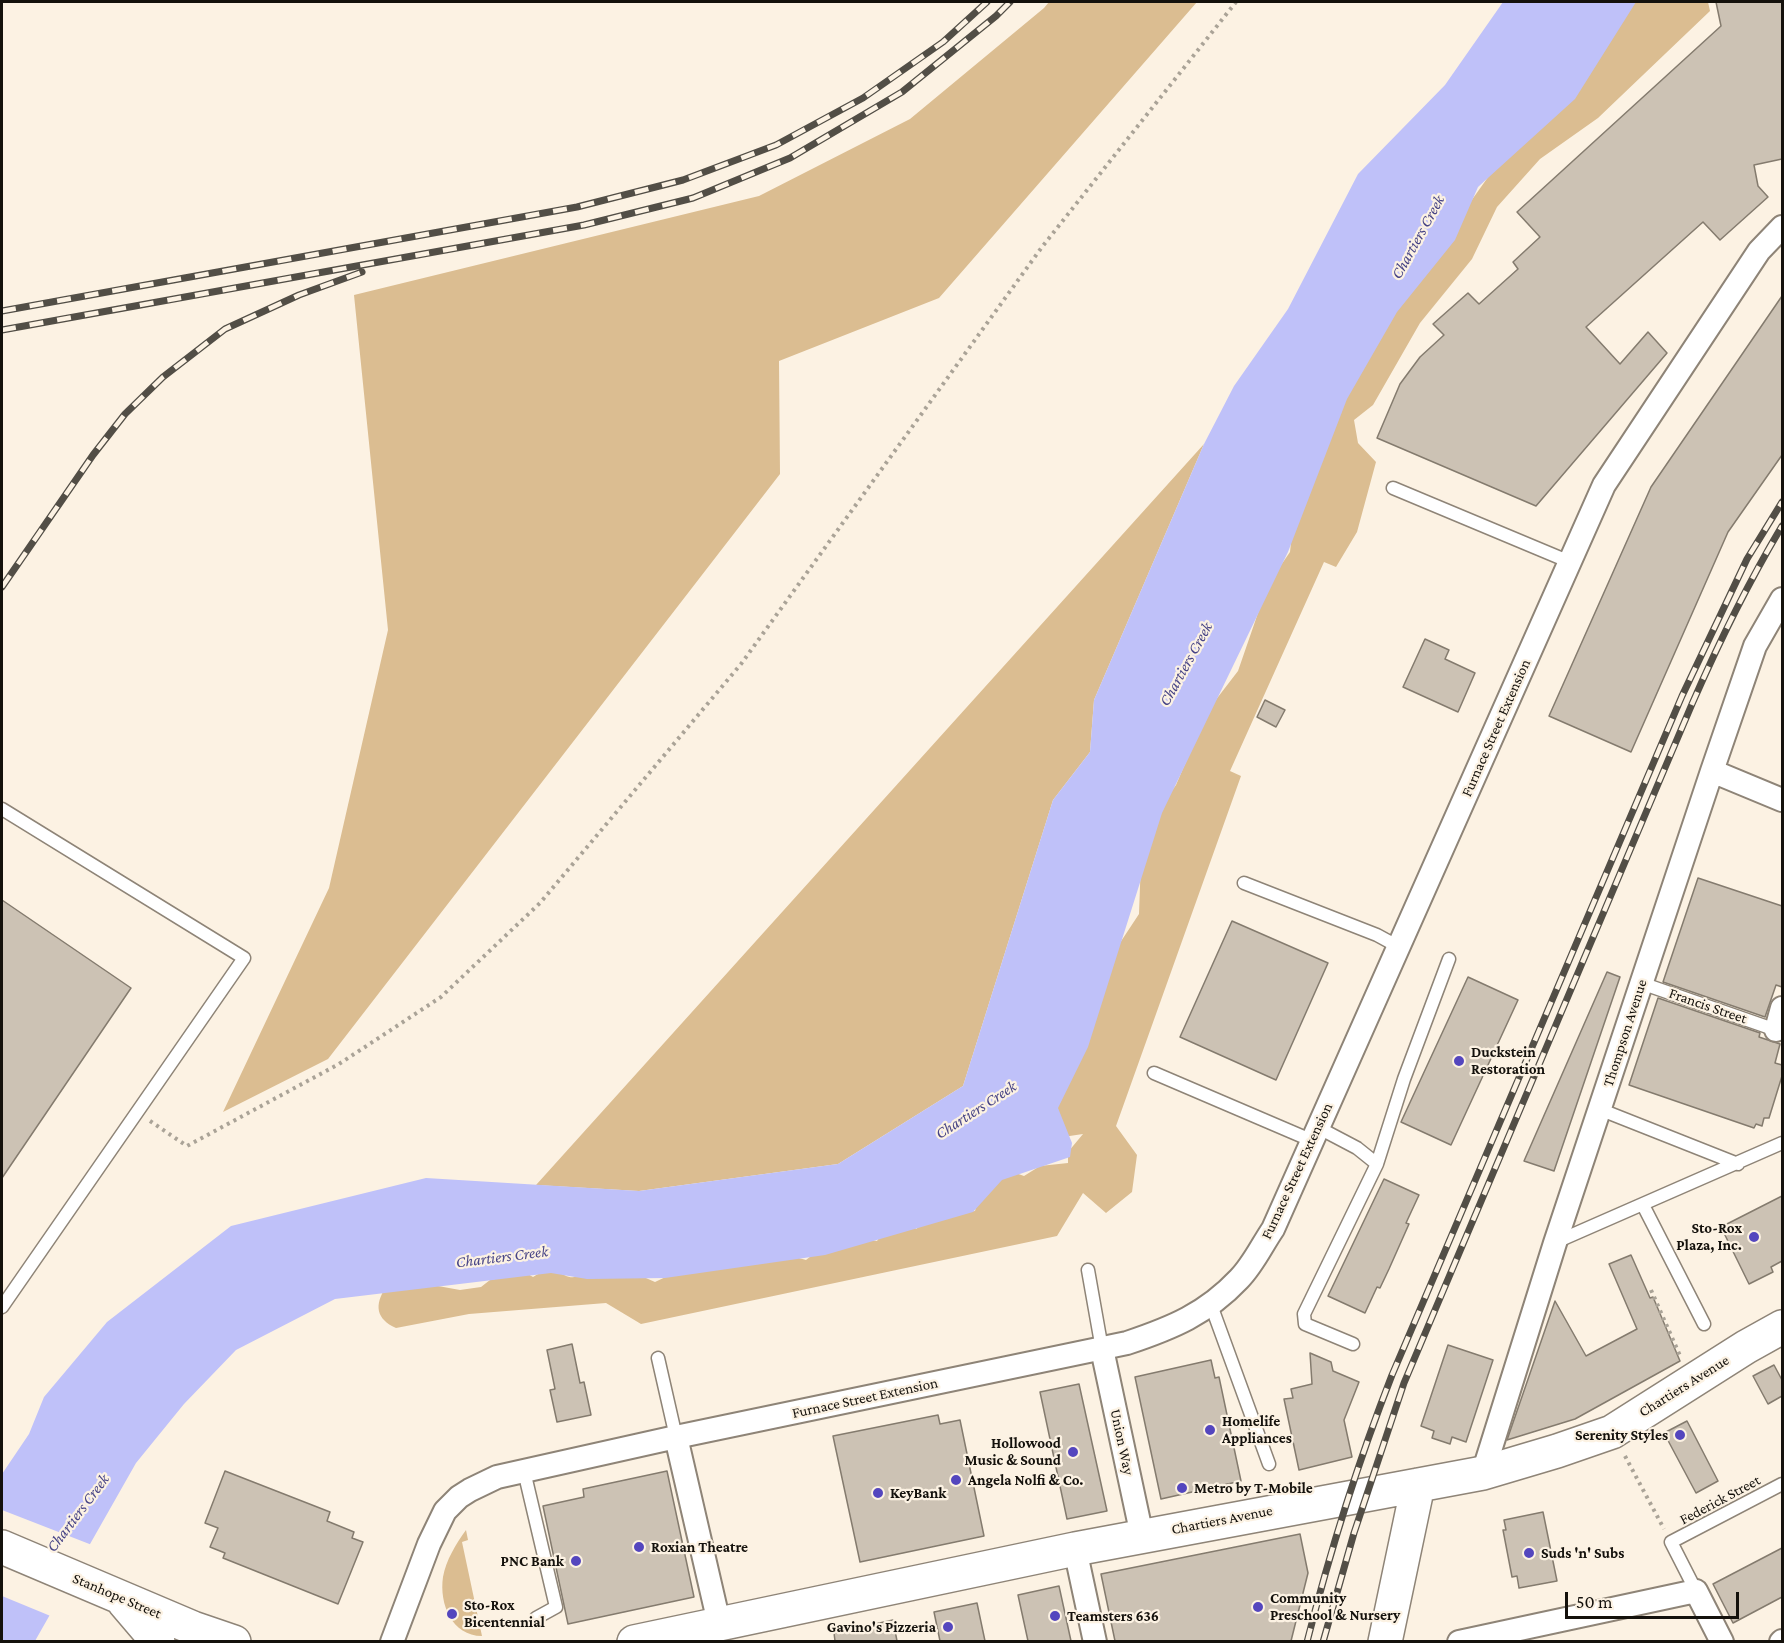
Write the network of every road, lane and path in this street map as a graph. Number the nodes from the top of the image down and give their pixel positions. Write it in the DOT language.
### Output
graph roads {
  1 [pos="1236,2"];
  2 [pos="1782,227"];
  3 [pos="1393,488"];
  4 [pos="1570,562"];
  5 [pos="1782,599"];
  6 [pos="1712,771"];
  7 [pos="1782,800"];
  8 [pos="2,809"];
  9 [pos="1244,883"];
  10 [pos="1399,947"];
  11 [pos="1449,959"];
  12 [pos="1641,983"];
  13 [pos="1782,1008"];
  14 [pos="1779,1031"];
  15 [pos="1154,1073"];
  16 [pos="1599,1109"];
  17 [pos="136,1112"];
  18 [pos="1316,1135"];
  19 [pos="1782,1143"];
  20 [pos="1377,1164"];
  21 [pos="1738,1164"];
  22 [pos="1642,1205"];
  23 [pos="1555,1243"];
  24 [pos="1088,1270"];
  25 [pos="1651,1290"];
  26 [pos="1211,1305"];
  27 [pos="2,1307"];
  28 [pos="1704,1324"];
  29 [pos="1782,1327"];
  30 [pos="1353,1344"];
  31 [pos="1102,1349"];
  32 [pos="658,1358"];
  33 [pos="1682,1359"];
  34 [pos="1612,1432"];
  35 [pos="676,1437"];
  36 [pos="1269,1464"];
  37 [pos="524,1471"];
  38 [pos="1483,1473"];
  39 [pos="1782,1484"];
  40 [pos="1418,1485"];
  41 [pos="1142,1536"];
  42 [pos="1671,1542"];
  43 [pos="2,1547"];
  44 [pos="1075,1549"];
  45 [pos="1696,1591"];
  46 [pos="141,1617"];
  47 [pos="536,1618"];
  48 [pos="719,1623"];
  49 [pos="234,1641"];
  50 [pos="392,1641"];
  51 [pos="634,1641"];
  52 [pos="1095,1641"];
  53 [pos="1385,1641"];
  54 [pos="1459,1641"];
  55 [pos="1722,1641"];
  1 -- 17 [label="path"];
  2 -- 4 [label="street, Furnace Street Extension"];
  3 -- 4 [label="lane"];
  4 -- 10 [label="street, Furnace Street Extension"];
  5 -- 6 [label="street, Thompson Avenue"];
  6 -- 7 [label="street"];
  6 -- 12 [label="street, Thompson Avenue"];
  8 -- 17 [label="lane"];
  9 -- 10 [label="lane"];
  10 -- 18 [label="street, Furnace Street Extension"];
  11 -- 20 [label="lane"];
  12 -- 14 [label="lane, Francis Street"];
  12 -- 16 [label="street, Thompson Avenue"];
  13 -- 14 [label="street, Francis Street"];
  15 -- 18 [label="lane"];
  16 -- 21 [label="lane"];
  16 -- 23 [label="street, Thompson Avenue"];
  17 -- 27 [label="lane"];
  18 -- 20 [label="lane"];
  18 -- 26 [label="street, Furnace Street Extension"];
  19 -- 21 [label="lane"];
  20 -- 30 [label="lane"];
  21 -- 22 [label="lane"];
  22 -- 23 [label="lane"];
  22 -- 28 [label="lane"];
  23 -- 38 [label="street, Thompson Avenue"];
  24 -- 31 [label="lane"];
  25 -- 33 [label="path"];
  26 -- 31 [label="street, Furnace Street Extension"];
  26 -- 36 [label="lane"];
  29 -- 34 [label="main road, Chartiers Avenue"];
  31 -- 35 [label="street, Furnace Street Extension"];
  31 -- 41 [label="street, Union Way"];
  32 -- 35 [label="lane"];
  34 -- 38 [label="main road, Chartiers Avenue"];
  34 -- 42 [label="path"];
  35 -- 37 [label="street, Furnace Street Extension"];
  35 -- 48 [label="street"];
  37 -- 47 [label="lane"];
  37 -- 50 [label="street, Furnace Street Extension"];
  38 -- 40 [label="main road, Chartiers Avenue"];
  39 -- 42 [label="lane, Federick Street"];
  40 -- 41 [label="main road, Chartiers Avenue"];
  40 -- 53 [label="main road"];
  41 -- 44 [label="main road, Chartiers Avenue"];
  42 -- 45 [label="lane"];
  43 -- 46 [label="main road, Stanhope Street"];
  44 -- 48 [label="main road, Chartiers Avenue"];
  44 -- 52 [label="street"];
  45 -- 54 [label="street"];
  45 -- 55 [label="street"];
  46 -- 49 [label="main road, Stanhope Street"];
  48 -- 51 [label="main road, Chartiers Avenue"];
}
